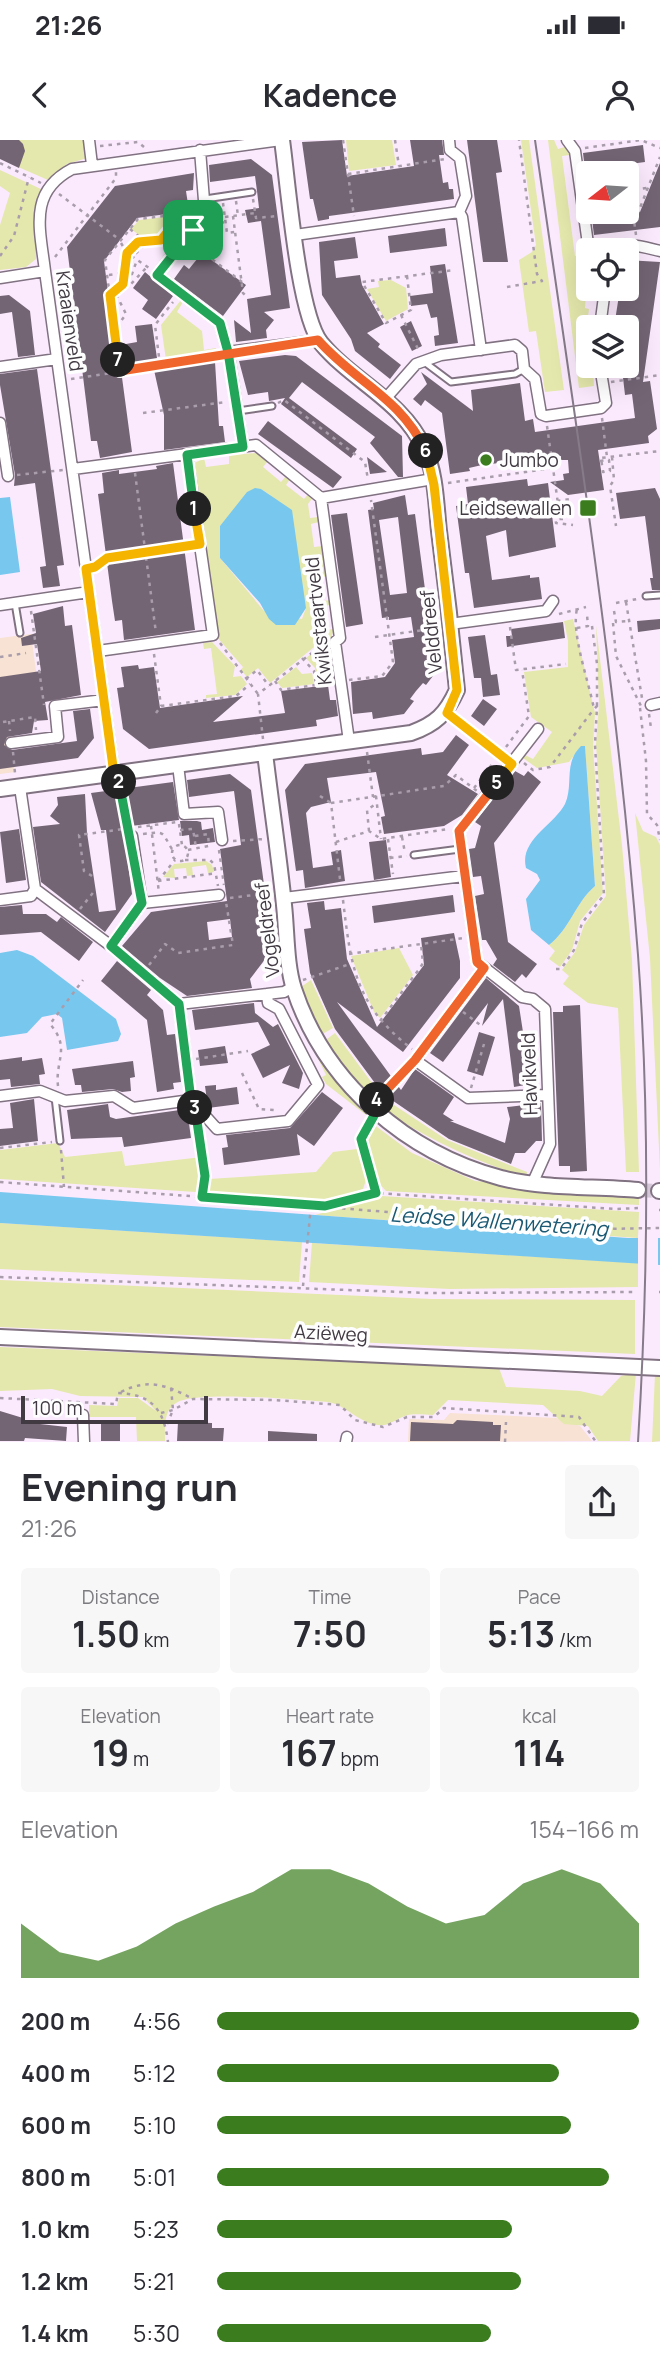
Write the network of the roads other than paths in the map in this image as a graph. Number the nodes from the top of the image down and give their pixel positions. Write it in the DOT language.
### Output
graph roads {
  1 [pos="282,140"];
  2 [pos="449,140"];
  3 [pos="567,140"];
  4 [pos="89,144"];
  5 [pos="200,150"];
  6 [pos="92,165"];
  7 [pos="252,192"];
  8 [pos="205,199"];
  9 [pos="458,212"];
  10 [pos="295,235"];
  11 [pos="587,238"];
  12 [pos="639,245"];
  13 [pos="660,251"];
  14 [pos="45,271"];
  15 [pos="0,278"];
  16 [pos="318,340"];
  17 [pos="481,350"];
  18 [pos="228,354"];
  19 [pos="0,355"];
  20 [pos="57,359"];
  21 [pos="423,361"];
  22 [pos="1,366"];
  23 [pos="524,369"];
  24 [pos="601,378"];
  25 [pos="386,398"];
  26 [pos="272,405"];
  27 [pos="236,406"];
  28 [pos="0,423"];
  29 [pos="243,447"];
  30 [pos="187,455"];
  31 [pos="73,469"];
  32 [pos="8,477"];
  33 [pos="433,482"];
  34 [pos="321,498"];
  35 [pos="89,592"];
  36 [pos="660,595"];
  37 [pos="646,596"];
  38 [pos="553,601"];
  39 [pos="15,603"];
  40 [pos="0,605"];
  41 [pos="450,625"];
  42 [pos="20,633"];
  43 [pos="98,651"];
  44 [pos="104,700"];
  45 [pos="447,713"];
  46 [pos="538,729"];
  47 [pos="349,741"];
  48 [pos="11,743"];
  49 [pos="265,753"];
  50 [pos="514,761"];
  51 [pos="178,765"];
  52 [pos="116,773"];
  53 [pos="20,787"];
  54 [pos="0,789"];
  55 [pos="129,832"];
  56 [pos="220,842"];
  57 [pos="460,849"];
  58 [pos="414,855"];
  59 [pos="464,876"];
  60 [pos="35,889"];
  61 [pos="222,890"];
  62 [pos="283,895"];
  63 [pos="0,900"];
  64 [pos="142,903"];
  65 [pos="111,946"];
  66 [pos="484,968"];
  67 [pos="293,985"];
  68 [pos="267,994"];
  69 [pos="179,1004"];
  70 [pos="547,1095"];
  71 [pos="0,1096"];
  72 [pos="57,1098"];
  73 [pos="193,1103"];
  74 [pos="60,1141"];
  75 [pos="533,1182"];
  76 [pos="638,1190"];
  77 [pos="0,1337"];
  78 [pos="660,1368"];
  79 [pos="83,1415"];
  80 [pos="84,1441"];
  1 -- 5 [label="street"];
  1 -- 10 [label="street, Velddreef"];
  2 -- 9 [label="street"];
  3 -- 11 [label="street"];
  4 -- 6 [label="street"];
  5 -- 6 [label="street"];
  5 -- 8 [label="street"];
  6 -- 14 [label="street, Kraaienveld"];
  7 -- 8 [label="lane"];
  8 -- 18 [label="street"];
  9 -- 10 [label="street"];
  9 -- 17 [label="street"];
  10 -- 16 [label="street, Velddreef"];
  12 -- 13 [label="street"];
  14 -- 15 [label="street"];
  14 -- 20 [label="street, Kraaienveld"];
  16 -- 18 [label="street"];
  16 -- 25 [label="street, Velddreef"];
  17 -- 21 [label="street"];
  17 -- 23 [label="street"];
  18 -- 27 [label="street"];
  19 -- 22 [label="street"];
  20 -- 22 [label="street"];
  20 -- 31 [label="street, Kraaienveld"];
  21 -- 23 [label="lane"];
  21 -- 25 [label="street"];
  23 -- 24 [label="street"];
  25 -- 33 [label="street, Velddreef"];
  26 -- 27 [label="lane"];
  27 -- 29 [label="street"];
  28 -- 32 [label="street"];
  29 -- 30 [label="street"];
  29 -- 34 [label="street"];
  30 -- 31 [label="street"];
  30 -- 43 [label="street"];
  31 -- 35 [label="street, Kraaienveld"];
  33 -- 34 [label="street"];
  33 -- 41 [label="street, Velddreef"];
  34 -- 47 [label="street, Kwikstaartveld"];
  35 -- 39 [label="street"];
  35 -- 43 [label="street, Kraaienveld"];
  36 -- 37 [label="lane"];
  38 -- 41 [label="street"];
  39 -- 40 [label="street"];
  39 -- 42 [label="lane"];
  41 -- 45 [label="street, Velddreef"];
  43 -- 44 [label="street, Kraaienveld"];
  44 -- 48 [label="street"];
  44 -- 52 [label="street, Kraaienveld"];
  45 -- 47 [label="street"];
  45 -- 50 [label="street"];
  46 -- 50 [label="street"];
  47 -- 49 [label="street"];
  49 -- 51 [label="street"];
  49 -- 62 [label="street, Vogeldreef"];
  50 -- 57 [label="street"];
  51 -- 52 [label="street"];
  51 -- 56 [label="street"];
  52 -- 53 [label="street"];
  53 -- 54 [label="street"];
  53 -- 60 [label="street"];
  55 -- 64 [label="street"];
  57 -- 58 [label="lane"];
  57 -- 59 [label="street"];
  59 -- 62 [label="street"];
  59 -- 66 [label="street"];
  60 -- 63 [label="street"];
  60 -- 65 [label="street"];
  61 -- 64 [label="street"];
  62 -- 67 [label="street, Vogeldreef"];
  64 -- 65 [label="street"];
  65 -- 69 [label="street"];
  66 -- 70 [label="street, Havikveld"];
  66 -- 70 [label="street"];
  67 -- 68 [label="street"];
  67 -- 75 [label="street, Vogeldreef"];
  68 -- 69 [label="street"];
  68 -- 73 [label="street"];
  69 -- 73 [label="street"];
  70 -- 75 [label="street, Havikveld"];
  71 -- 72 [label="street"];
  72 -- 73 [label="street"];
  72 -- 74 [label="lane"];
  75 -- 76 [label="street, Vogeldreef"];
  77 -- 78 [label="street, Aziëweg"];
  79 -- 80 [label="street"];
}
